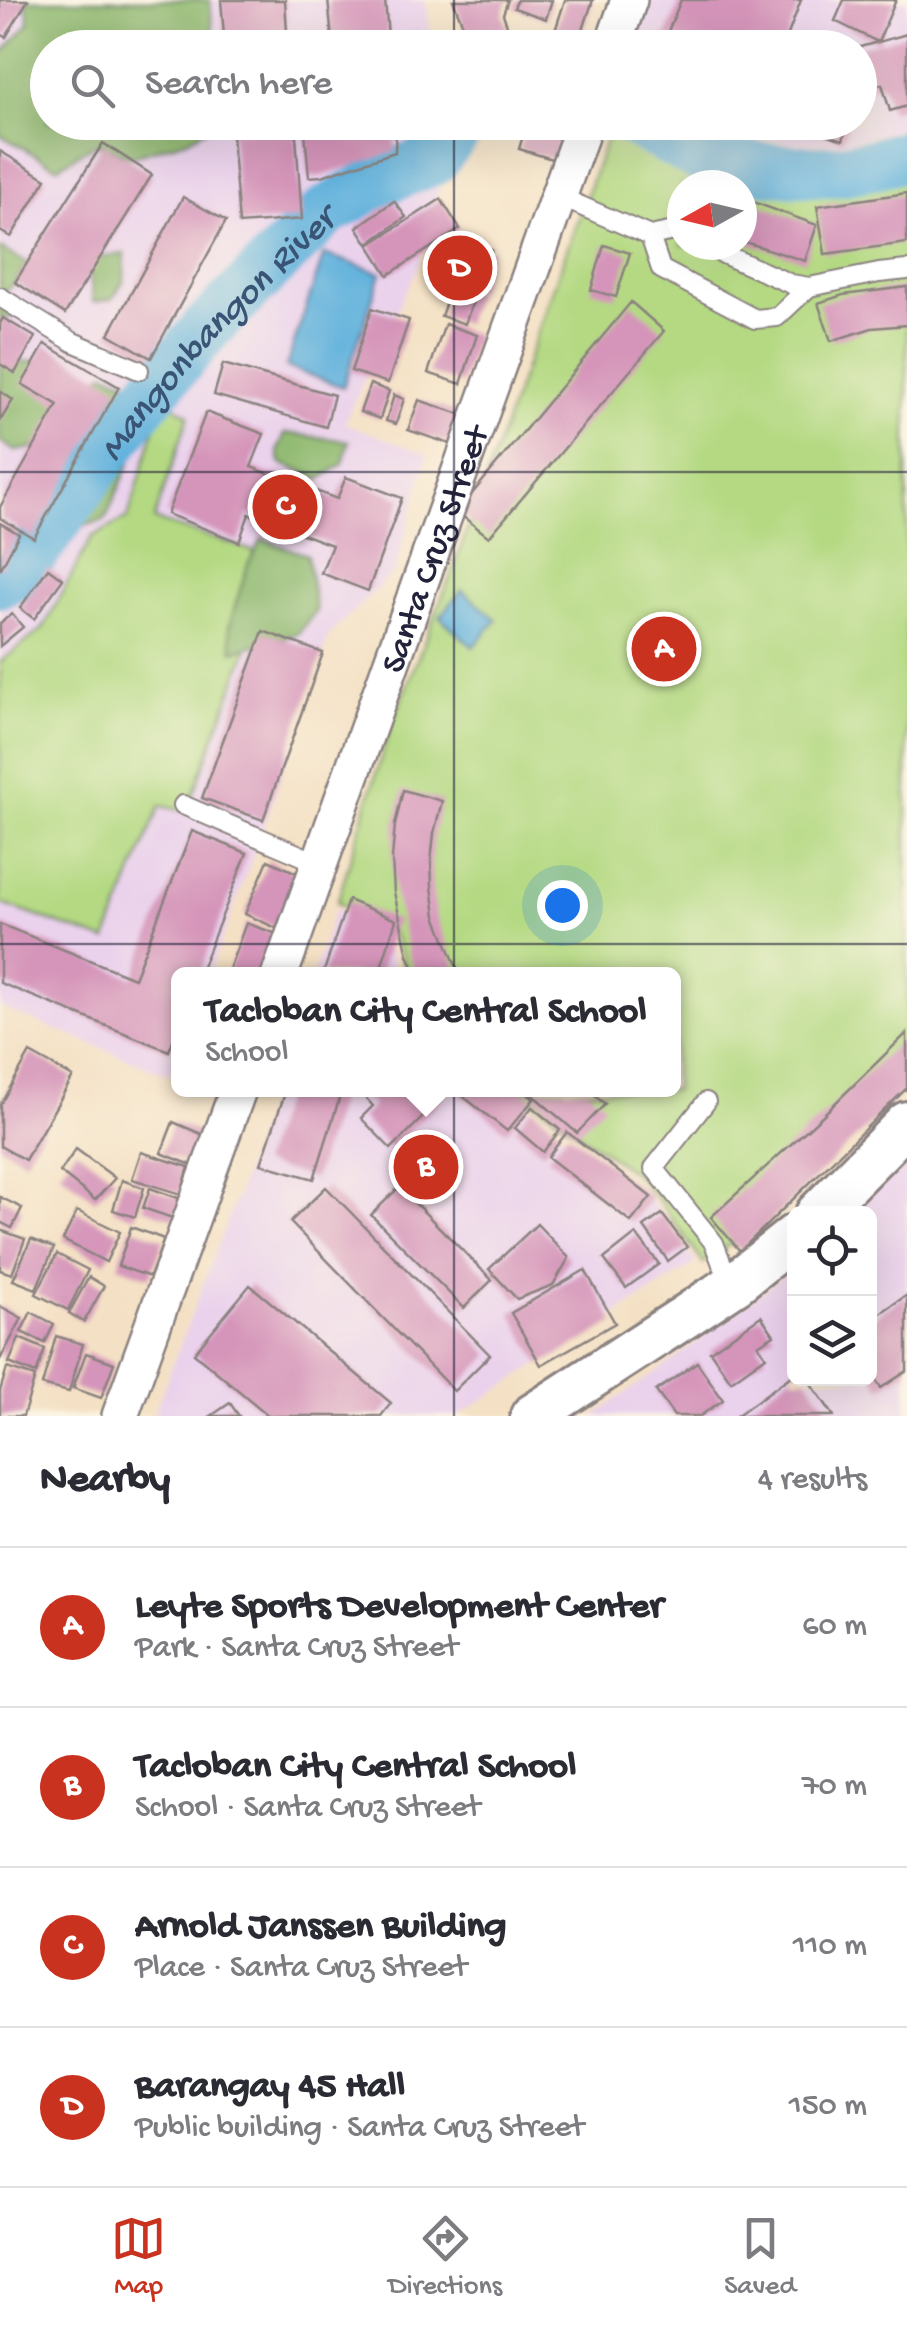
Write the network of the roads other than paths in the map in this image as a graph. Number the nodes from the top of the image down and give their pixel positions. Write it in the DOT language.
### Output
graph roads {
  1 [pos="629,0"];
  2 [pos="618,30"];
  3 [pos="578,140"];
  4 [pos="558,196"];
  5 [pos="667,233"];
  6 [pos="650,236"];
  7 [pos="737,260"];
  8 [pos="907,270"];
  9 [pos="809,287"];
  10 [pos="0,297"];
  11 [pos="139,370"];
  12 [pos="182,805"];
  13 [pos="321,864"];
  14 [pos="283,967"];
  15 [pos="235,1097"];
  16 [pos="706,1102"];
  17 [pos="907,1124"];
  18 [pos="825,1206"];
  19 [pos="787,1242"];
  20 [pos="736,1282"];
  21 [pos="120,1416"];
  22 [pos="532,1416"];
  1 -- 2 [label="street"];
  3 -- 4 [label="street, Santa Cruz Street"];
  4 -- 6 [label="lane"];
  4 -- 13 [label="street, Santa Cruz Street"];
  5 -- 6 [label="lane"];
  6 -- 9 [label="lane"];
  7 -- 9 [label="lane"];
  8 -- 9 [label="lane"];
  10 -- 11 [label="lane"];
  12 -- 13 [label="lane"];
  13 -- 14 [label="street, Santa Cruz Street"];
  15 -- 21 [label="street"];
  16 -- 20 [label="lane"];
  17 -- 18 [label="street"];
  19 -- 20 [label="street"];
  20 -- 22 [label="street"];
}
